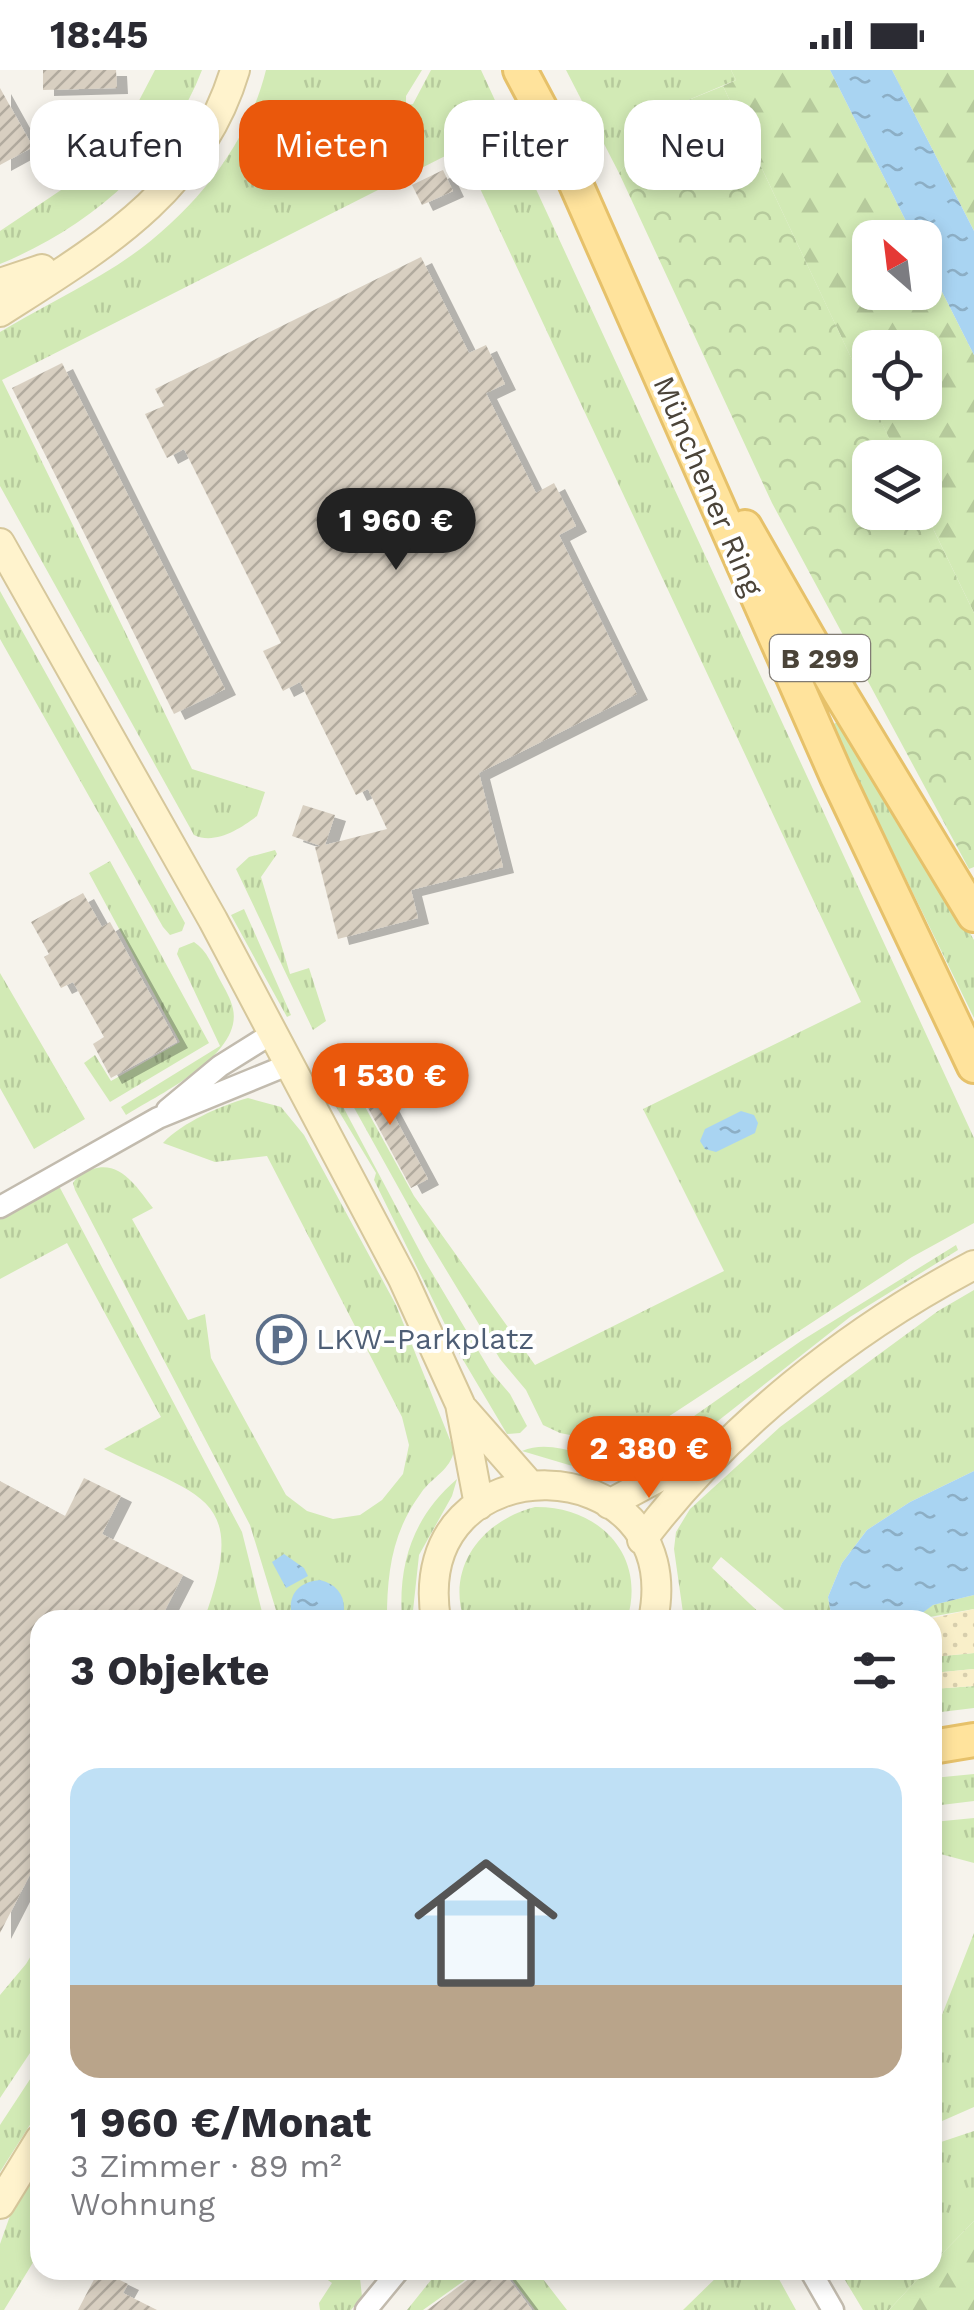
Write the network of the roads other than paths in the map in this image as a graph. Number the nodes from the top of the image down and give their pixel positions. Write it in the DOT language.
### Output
graph roads {
  1 [pos="236,70"];
  2 [pos="520,70"];
  3 [pos="534,70"];
  4 [pos="536,100"];
  5 [pos="543,100"];
  6 [pos="579,190"];
  7 [pos="116,231"];
  8 [pos="0,286"];
  9 [pos="0,312"];
  10 [pos="670,398"];
  11 [pos="0,542"];
  12 [pos="974,915"];
  13 [pos="274,1033"];
  14 [pos="290,1064"];
  15 [pos="974,1066"];
  16 [pos="158,1118"];
  17 [pos="0,1206"];
  18 [pos="971,1267"];
  19 [pos="460,1404"];
  20 [pos="736,1434"];
  21 [pos="528,1484"];
  22 [pos="609,1504"];
  23 [pos="479,1505"];
  24 [pos="642,1540"];
  25 [pos="435,1610"];
  26 [pos="653,1610"];
  27 [pos="974,1740"];
  28 [pos="942,1745"];
  29 [pos="30,2155"];
  30 [pos="0,2204"];
  31 [pos="391,2280"];
  32 [pos="816,2280"];
  33 [pos="366,2310"];
  34 [pos="833,2310"];
  1 -- 7 [label="main road"];
  2 -- 4 [label="main road, Münchener Ring / B 299"];
  3 -- 5 [label="main road"];
  6 -- 10 [label="main road, Münchener Ring / B 299"];
  7 -- 8 [label="main road"];
  7 -- 9 [label="main road"];
  10 -- 12 [label="main road, B 299"];
  10 -- 15 [label="main road, Münchener Ring / B 299"];
  11 -- 13 [label="main road"];
  13 -- 14 [label="main road"];
  13 -- 16 [label="street"];
  14 -- 16 [label="street"];
  14 -- 19 [label="main road"];
  16 -- 17 [label="street"];
  18 -- 20 [label="main road"];
  19 -- 21 [label="main road"];
  19 -- 23 [label="main road"];
  20 -- 22 [label="main road"];
  20 -- 24 [label="main road"];
  21 -- 22 [label="main road"];
  21 -- 23 [label="main road"];
  22 -- 24 [label="main road"];
  23 -- 25 [label="main road"];
  24 -- 26 [label="main road"];
  27 -- 28 [label="main road"];
  29 -- 30 [label="main road"];
  31 -- 33 [label="street"];
  32 -- 34 [label="street"];
}
